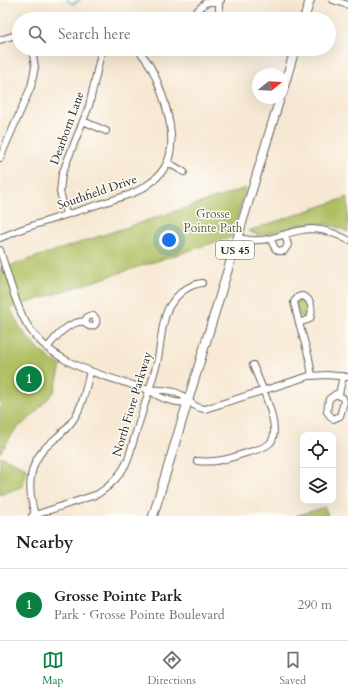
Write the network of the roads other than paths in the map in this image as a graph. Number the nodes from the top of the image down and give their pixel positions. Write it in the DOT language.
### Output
graph roads {
  1 [pos="220,0"];
  2 [pos="310,0"];
  3 [pos="333,0"];
  4 [pos="348,5"];
  5 [pos="197,12"];
  6 [pos="219,12"];
  7 [pos="306,12"];
  8 [pos="12,36"];
  9 [pos="0,40"];
  10 [pos="33,56"];
  11 [pos="100,56"];
  12 [pos="143,56"];
  13 [pos="293,56"];
  14 [pos="288,73"];
  15 [pos="278,104"];
  16 [pos="83,121"];
  17 [pos="106,131"];
  18 [pos="0,158"];
  19 [pos="167,162"];
  20 [pos="184,172"];
  21 [pos="66,214"];
  22 [pos="286,235"];
  23 [pos="0,238"];
  24 [pos="238,238"];
  25 [pos="271,240"];
  26 [pos="348,240"];
  27 [pos="0,250"];
  28 [pos="202,283"];
  29 [pos="85,321"];
  30 [pos="299,323"];
  31 [pos="47,348"];
  32 [pos="253,365"];
  33 [pos="90,371"];
  34 [pos="312,376"];
  35 [pos="345,377"];
  36 [pos="149,390"];
  37 [pos="263,390"];
  38 [pos="339,394"];
  39 [pos="188,402"];
  40 [pos="197,461"];
  41 [pos="33,516"];
  42 [pos="153,516"];
  1 -- 5 [label="street"];
  1 -- 6 [label="street"];
  2 -- 7 [label="main road"];
  3 -- 4 [label="street"];
  8 -- 9 [label="street"];
  10 -- 18 [label="street"];
  11 -- 16 [label="street, Dearborn Lane"];
  12 -- 19 [label="street, Southfield Drive"];
  13 -- 14 [label="main road"];
  15 -- 24 [label="main road, US 45"];
  16 -- 17 [label="street"];
  16 -- 21 [label="street, Dearborn Lane"];
  19 -- 20 [label="street"];
  19 -- 21 [label="street, Southfield Drive"];
  21 -- 23 [label="street, Southfield Drive"];
  22 -- 25 [label="street"];
  22 -- 25 [label="street"];
  22 -- 26 [label="street"];
  24 -- 25 [label="street"];
  24 -- 39 [label="main road, US 45"];
  27 -- 31 [label="street"];
  28 -- 36 [label="street, North Fiore Parkway"];
  29 -- 31 [label="street"];
  30 -- 34 [label="street"];
  31 -- 33 [label="street"];
  32 -- 37 [label="street"];
  33 -- 36 [label="street"];
  33 -- 41 [label="street"];
  34 -- 35 [label="street"];
  34 -- 37 [label="street"];
  35 -- 38 [label="street"];
  36 -- 39 [label="street"];
  36 -- 41 [label="street, North Fiore Parkway"];
  37 -- 39 [label="street"];
  37 -- 40 [label="street"];
  39 -- 42 [label="main road, US 45"];
}
